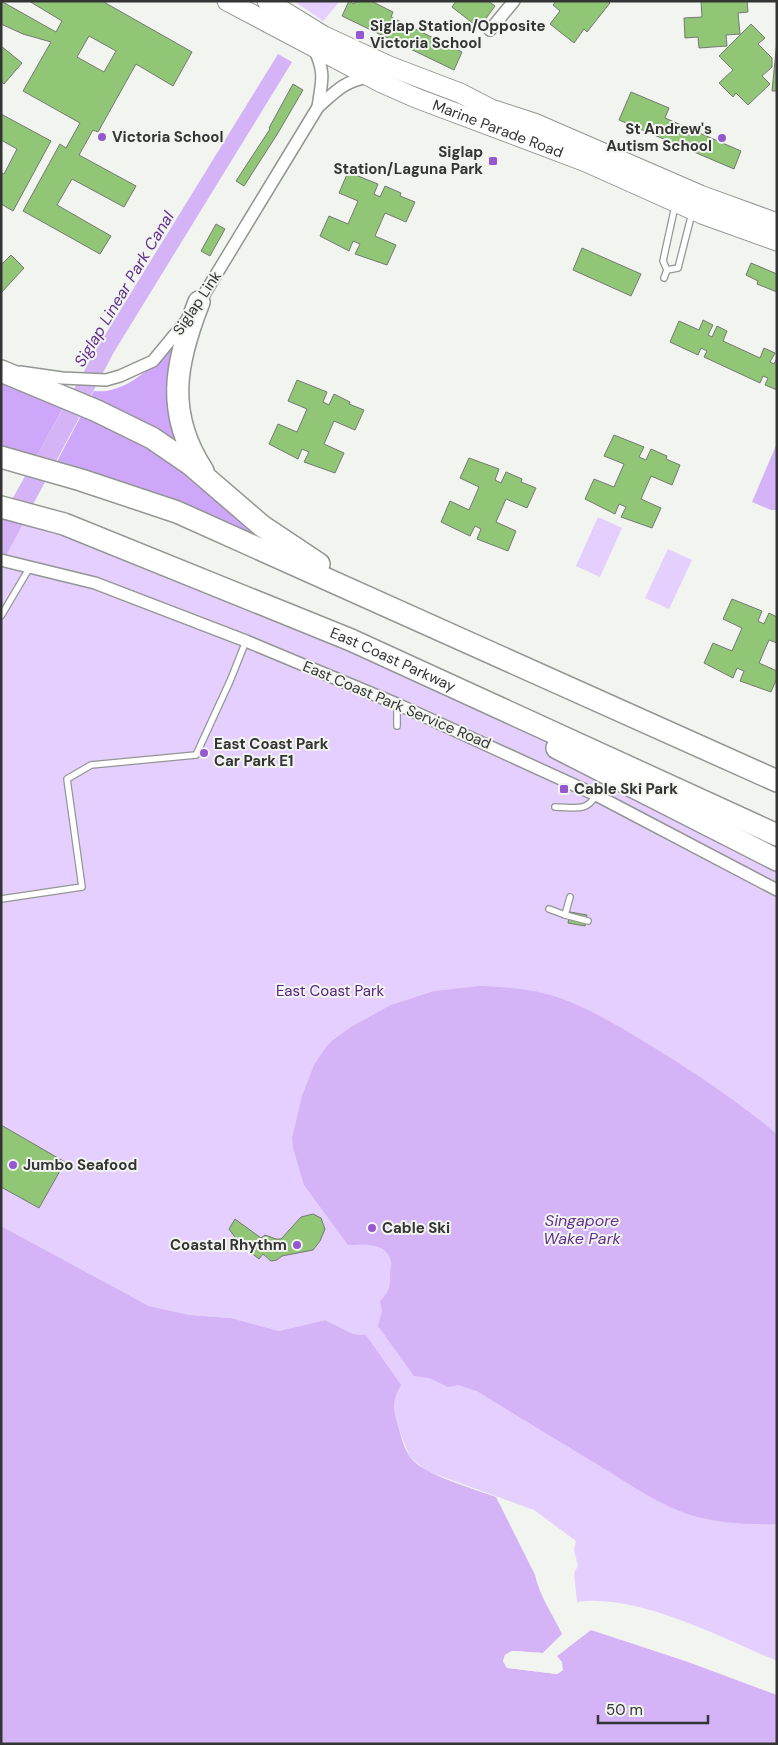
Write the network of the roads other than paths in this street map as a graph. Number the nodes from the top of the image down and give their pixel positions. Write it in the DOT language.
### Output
graph roads {
  1 [pos="226,1"];
  2 [pos="267,1"];
  3 [pos="514,1"];
  4 [pos="490,30"];
  5 [pos="313,46"];
  6 [pos="370,77"];
  7 [pos="318,107"];
  8 [pos="678,195"];
  9 [pos="696,203"];
  10 [pos="777,223"];
  11 [pos="777,242"];
  12 [pos="667,270"];
  13 [pos="664,278"];
  14 [pos="200,302"];
  15 [pos="1,370"];
  16 [pos="60,386"];
  17 [pos="1,457"];
  18 [pos="210,483"];
  19 [pos="2,507"];
  20 [pos="5,560"];
  21 [pos="30,567"];
  22 [pos="364,595"];
  23 [pos="1,616"];
  24 [pos="246,641"];
  25 [pos="438,679"];
  26 [pos="397,704"];
  27 [pos="398,726"];
  28 [pos="777,781"];
  29 [pos="596,794"];
  30 [pos="556,806"];
  31 [pos="777,835"];
  32 [pos="777,860"];
  33 [pos="777,890"];
  34 [pos="570,897"];
  35 [pos="1,899"];
  36 [pos="549,909"];
  37 [pos="565,915"];
  38 [pos="588,921"];
  1 -- 5 [label="main road, Marine Parade Road"];
  2 -- 8 [label="main road, Marine Parade Road"];
  3 -- 4 [label="street"];
  5 -- 6 [label="main road, Marine Parade Road"];
  5 -- 7 [label="street, Siglap Link"];
  6 -- 7 [label="street, Siglap Link"];
  6 -- 8 [label="main road, Marine Parade Road"];
  7 -- 14 [label="street, Siglap Link"];
  8 -- 9 [label="main road, Marine Parade Road"];
  8 -- 12 [label="lane"];
  9 -- 10 [label="main road, Marine Parade Road"];
  9 -- 11 [label="main road, Marine Parade Road"];
  9 -- 12 [label="lane"];
  12 -- 13 [label="lane"];
  14 -- 16 [label="street, Siglap Link"];
  14 -- 18 [label="highway"];
  15 -- 16 [label="highway"];
  16 -- 18 [label="highway"];
  17 -- 22 [label="highway"];
  18 -- 22 [label="highway"];
  19 -- 25 [label="highway, East Coast Parkway"];
  20 -- 21 [label="street, East Coast Park Service Road"];
  21 -- 23 [label="lane"];
  21 -- 24 [label="street, East Coast Park Service Road"];
  22 -- 28 [label="highway"];
  24 -- 26 [label="street, East Coast Park Service Road"];
  24 -- 35 [label="lane"];
  25 -- 31 [label="highway, East Coast Parkway"];
  25 -- 32 [label="highway"];
  26 -- 27 [label="lane"];
  26 -- 29 [label="street, East Coast Park Service Road"];
  29 -- 30 [label="lane"];
  29 -- 33 [label="street, East Coast Park Service Road"];
  34 -- 37 [label="lane"];
  36 -- 37 [label="lane"];
  37 -- 38 [label="lane"];
}
